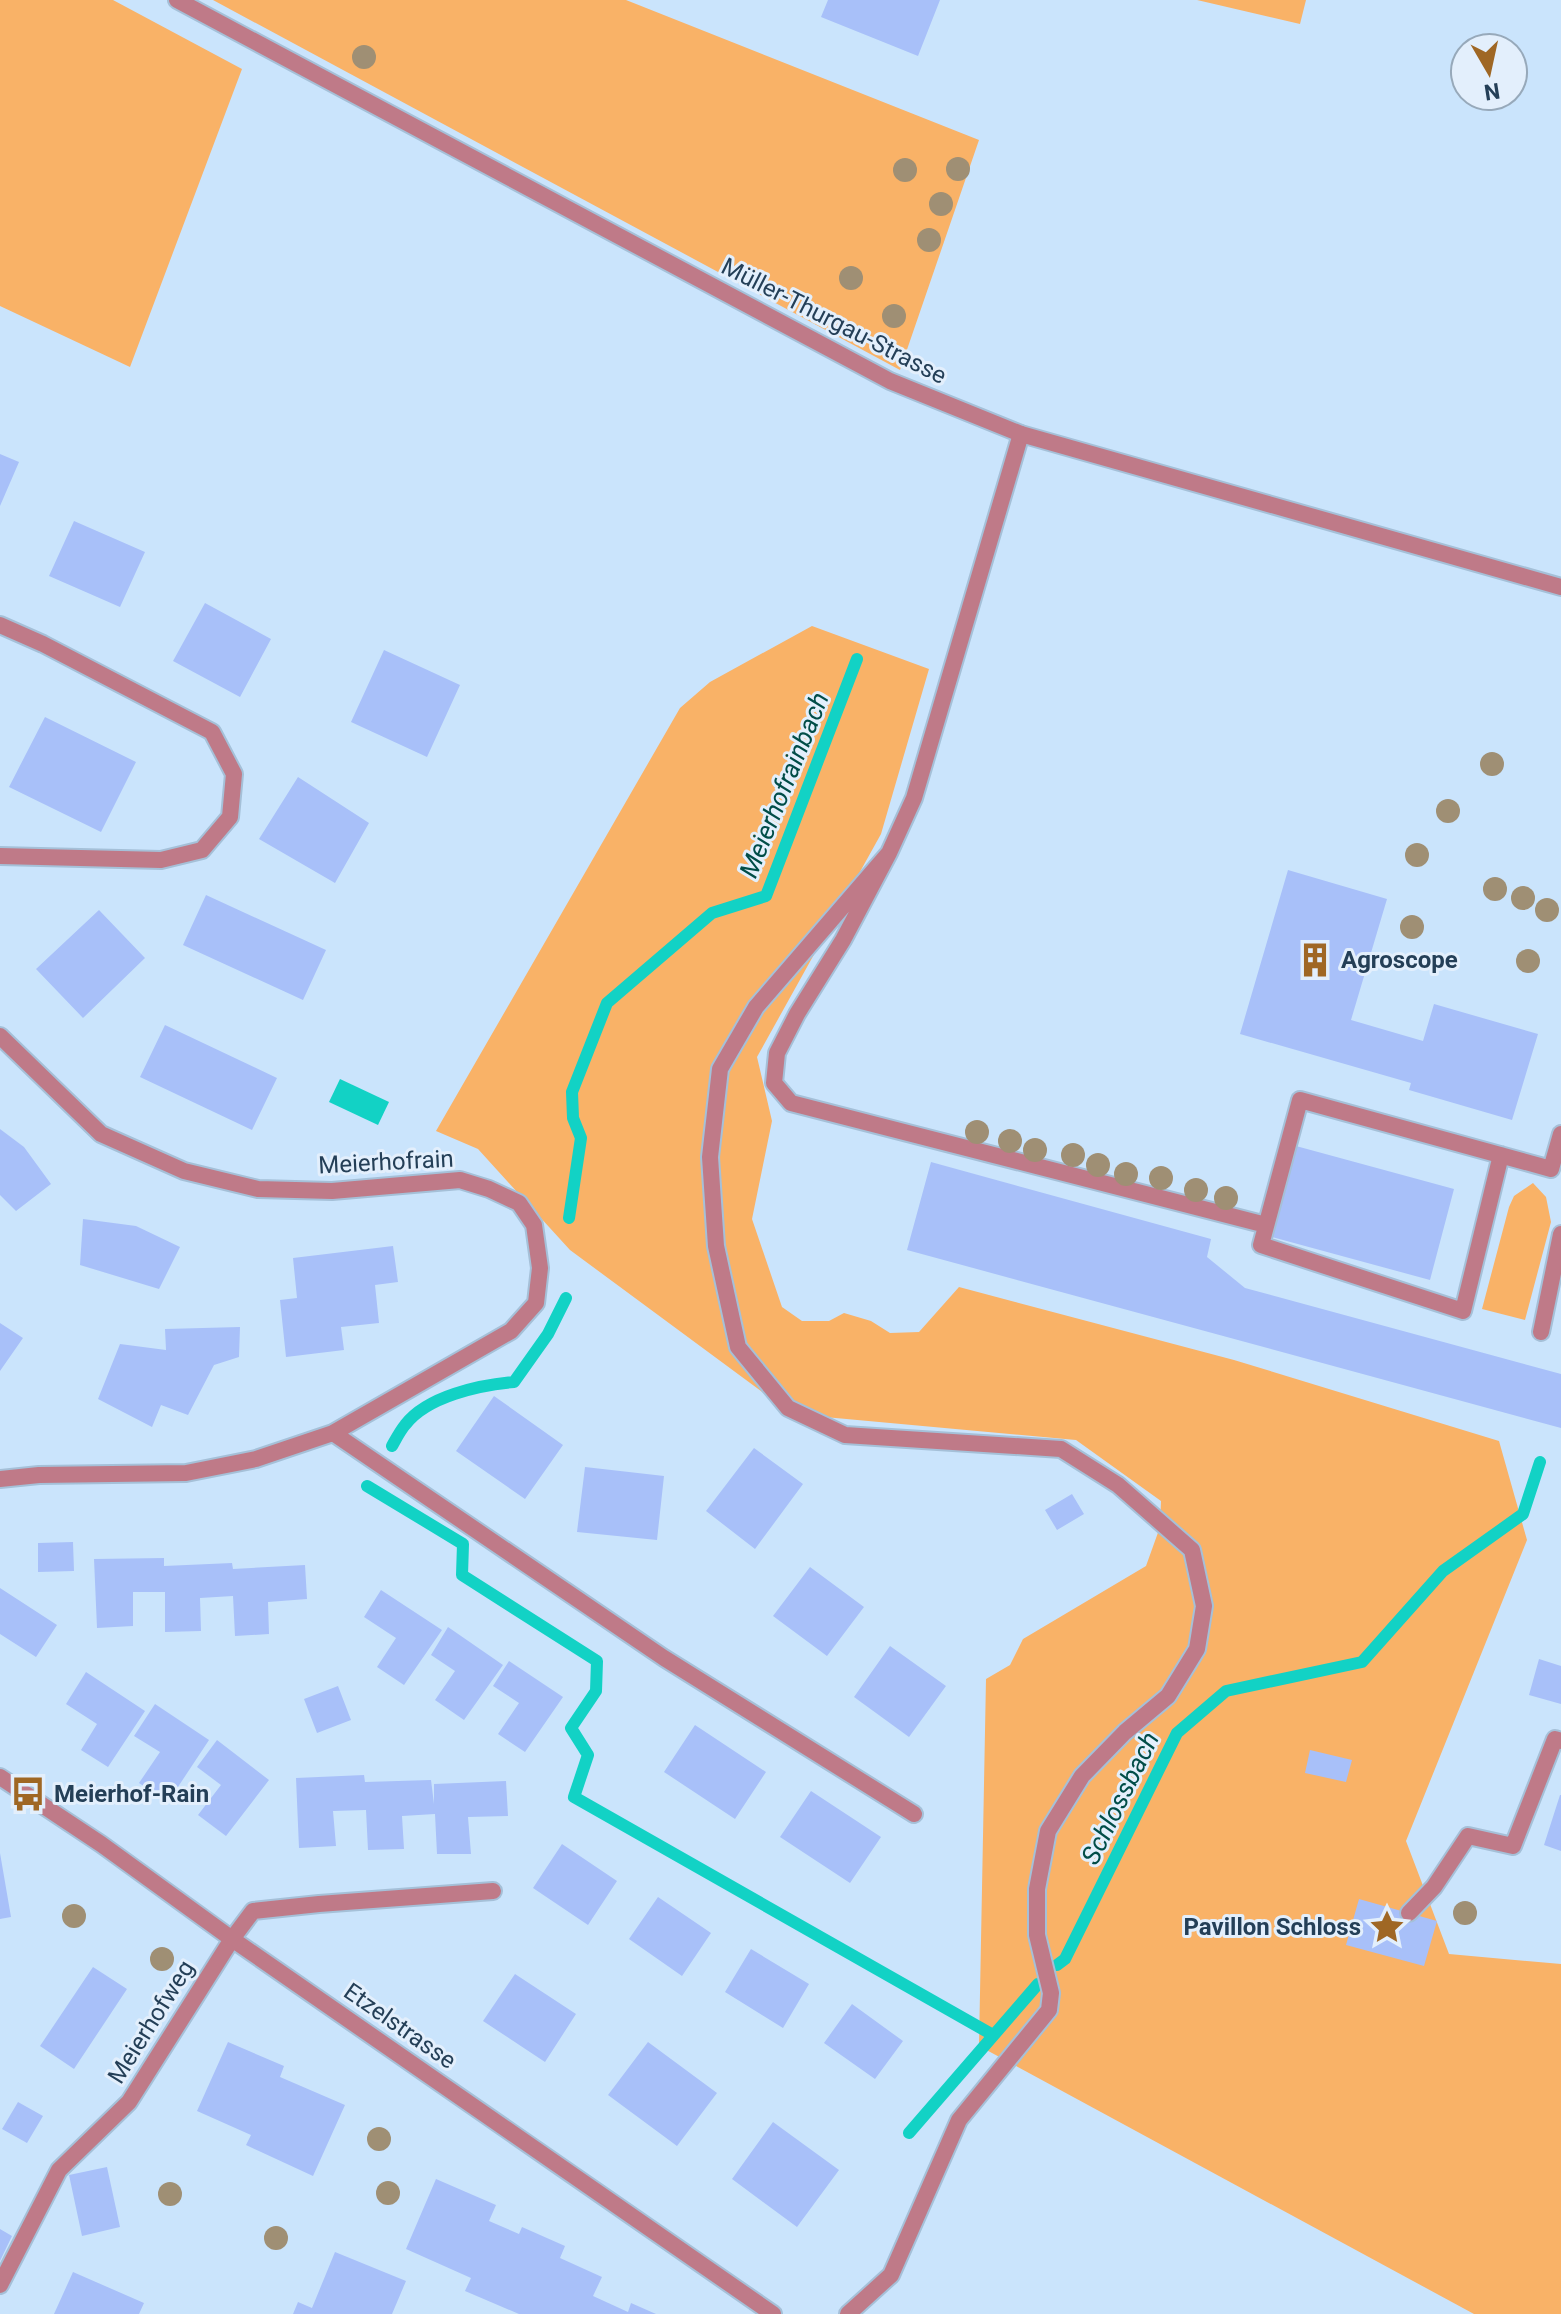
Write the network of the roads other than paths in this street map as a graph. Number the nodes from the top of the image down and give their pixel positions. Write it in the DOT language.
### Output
graph roads {
  1 [pos="177,0"];
  2 [pos="1021,434"];
  3 [pos="1561,587"];
  4 [pos="0,625"];
  5 [pos="889,853"];
  6 [pos="0,856"];
  7 [pos="0,1036"];
  8 [pos="1561,1134"];
  9 [pos="1501,1155"];
  10 [pos="1556,1175"];
  11 [pos="1266,1225"];
  12 [pos="1561,1234"];
  13 [pos="1541,1332"];
  14 [pos="333,1433"];
  15 [pos="0,1479"];
  16 [pos="1561,1741"];
  17 [pos="0,1777"];
  18 [pos="914,1814"];
  19 [pos="493,1891"];
  20 [pos="1409,1913"];
  21 [pos="232,1939"];
  22 [pos="0,2285"];
  23 [pos="773,2314"];
  24 [pos="848,2314"];
  1 -- 2 [label="street, Müller-Thurgau-Strasse"];
  2 -- 3 [label="street, Müller-Thurgau-Strasse"];
  2 -- 5 [label="street"];
  4 -- 6 [label="street"];
  5 -- 11 [label="street"];
  5 -- 24 [label="street"];
  7 -- 14 [label="street, Meierhofrain"];
  8 -- 10 [label="street"];
  9 -- 10 [label="street"];
  9 -- 11 [label="street"];
  9 -- 11 [label="street"];
  12 -- 13 [label="street"];
  14 -- 15 [label="street, Meierhofrain"];
  14 -- 18 [label="street"];
  16 -- 20 [label="street"];
  17 -- 21 [label="street, Etzelstrasse"];
  19 -- 21 [label="street, Meierhofweg"];
  21 -- 22 [label="street, Meierhofweg"];
  21 -- 23 [label="street, Etzelstrasse"];
}
